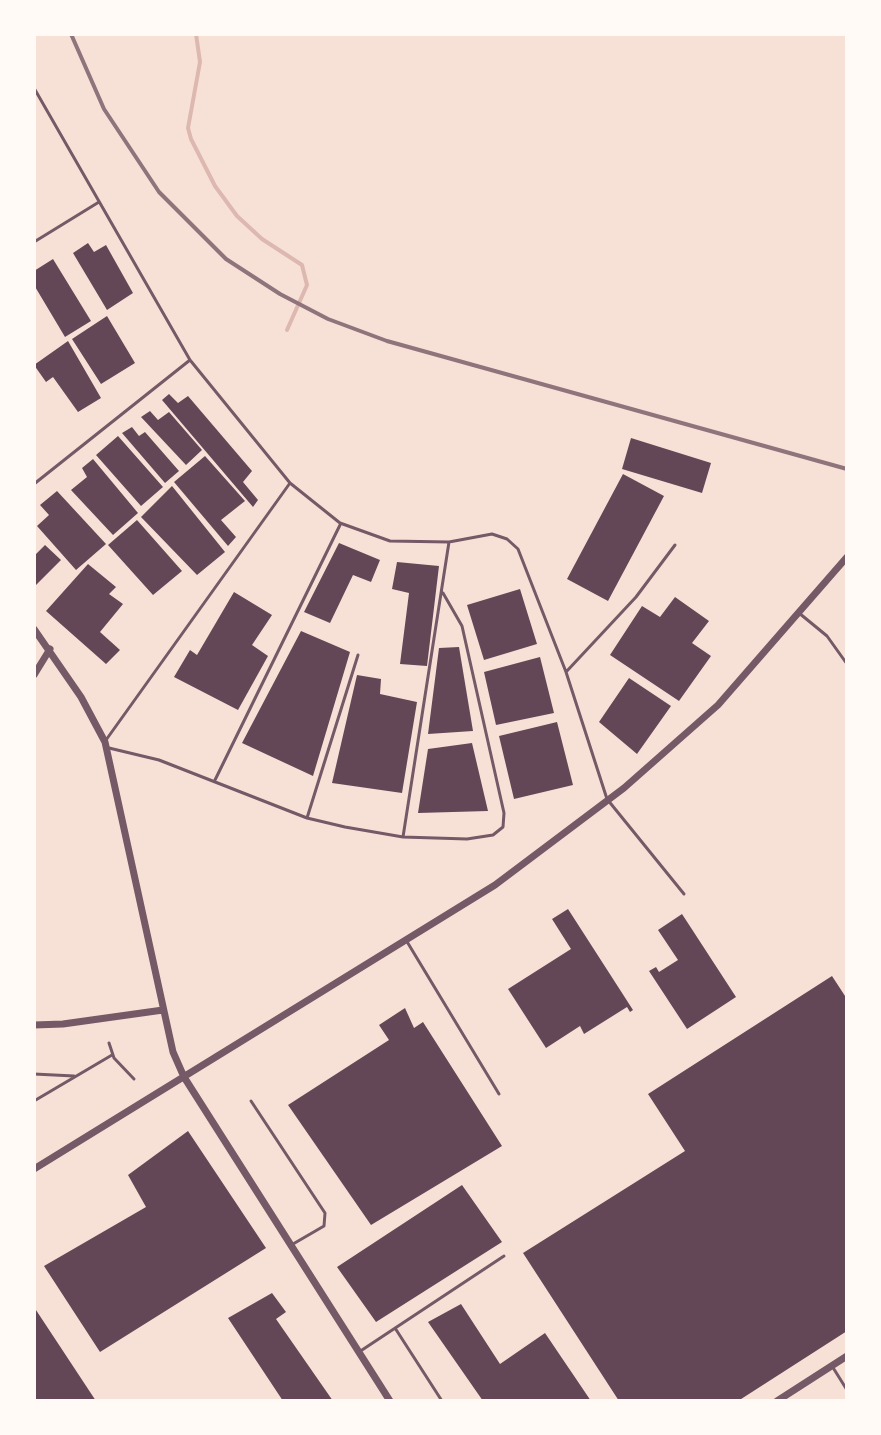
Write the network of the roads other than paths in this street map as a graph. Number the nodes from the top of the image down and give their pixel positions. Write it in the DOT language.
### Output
graph roads {
  1 [pos="34,88"];
  2 [pos="100,201"];
  3 [pos="34,242"];
  4 [pos="190,360"];
  5 [pos="290,483"];
  6 [pos="34,484"];
  7 [pos="340,523"];
  8 [pos="449,542"];
  9 [pos="675,545"];
  10 [pos="847,557"];
  11 [pos="443,593"];
  12 [pos="799,613"];
  13 [pos="34,629"];
  14 [pos="50,649"];
  15 [pos="358,655"];
  16 [pos="847,664"];
  17 [pos="566,672"];
  18 [pos="34,675"];
  19 [pos="106,744"];
  20 [pos="215,780"];
  21 [pos="607,799"];
  22 [pos="307,818"];
  23 [pos="403,837"];
  24 [pos="684,894"];
  25 [pos="406,940"];
  26 [pos="163,1010"];
  27 [pos="34,1025"];
  28 [pos="109,1043"];
  29 [pos="112,1055"];
  30 [pos="34,1074"];
  31 [pos="77,1076"];
  32 [pos="184,1077"];
  33 [pos="134,1079"];
  34 [pos="499,1094"];
  35 [pos="34,1101"];
  36 [pos="251,1101"];
  37 [pos="34,1169"];
  38 [pos="290,1246"];
  39 [pos="504,1256"];
  40 [pos="395,1328"];
  41 [pos="358,1352"];
  42 [pos="847,1356"];
  43 [pos="832,1366"];
  44 [pos="847,1390"];
  45 [pos="390,1401"];
  46 [pos="442,1401"];
  47 [pos="777,1401"];
  1 -- 2 [label="lane"];
  2 -- 3 [label="lane"];
  2 -- 4 [label="lane"];
  4 -- 5 [label="lane"];
  4 -- 6 [label="lane"];
  5 -- 7 [label="lane"];
  5 -- 19 [label="lane"];
  7 -- 8 [label="lane"];
  7 -- 20 [label="lane"];
  8 -- 11 [label="lane"];
  8 -- 17 [label="lane"];
  9 -- 17 [label="lane"];
  10 -- 12 [label="street"];
  11 -- 23 [label="lane"];
  11 -- 23 [label="lane"];
  12 -- 16 [label="lane"];
  12 -- 21 [label="street"];
  13 -- 14 [label="street"];
  14 -- 18 [label="street"];
  14 -- 19 [label="street"];
  15 -- 22 [label="lane"];
  17 -- 21 [label="lane"];
  19 -- 20 [label="lane"];
  19 -- 26 [label="street"];
  20 -- 22 [label="lane"];
  21 -- 24 [label="lane"];
  21 -- 25 [label="street"];
  22 -- 23 [label="lane"];
  25 -- 32 [label="street"];
  25 -- 34 [label="lane"];
  26 -- 27 [label="street"];
  26 -- 32 [label="street"];
  28 -- 29 [label="lane"];
  29 -- 31 [label="lane"];
  29 -- 33 [label="lane"];
  30 -- 31 [label="lane"];
  31 -- 35 [label="lane"];
  32 -- 37 [label="street"];
  32 -- 38 [label="street"];
  36 -- 38 [label="lane"];
  38 -- 41 [label="street"];
  39 -- 40 [label="lane"];
  40 -- 41 [label="lane"];
  40 -- 46 [label="lane"];
  41 -- 45 [label="street"];
  42 -- 43 [label="street"];
  43 -- 44 [label="lane"];
  43 -- 47 [label="street"];
}
